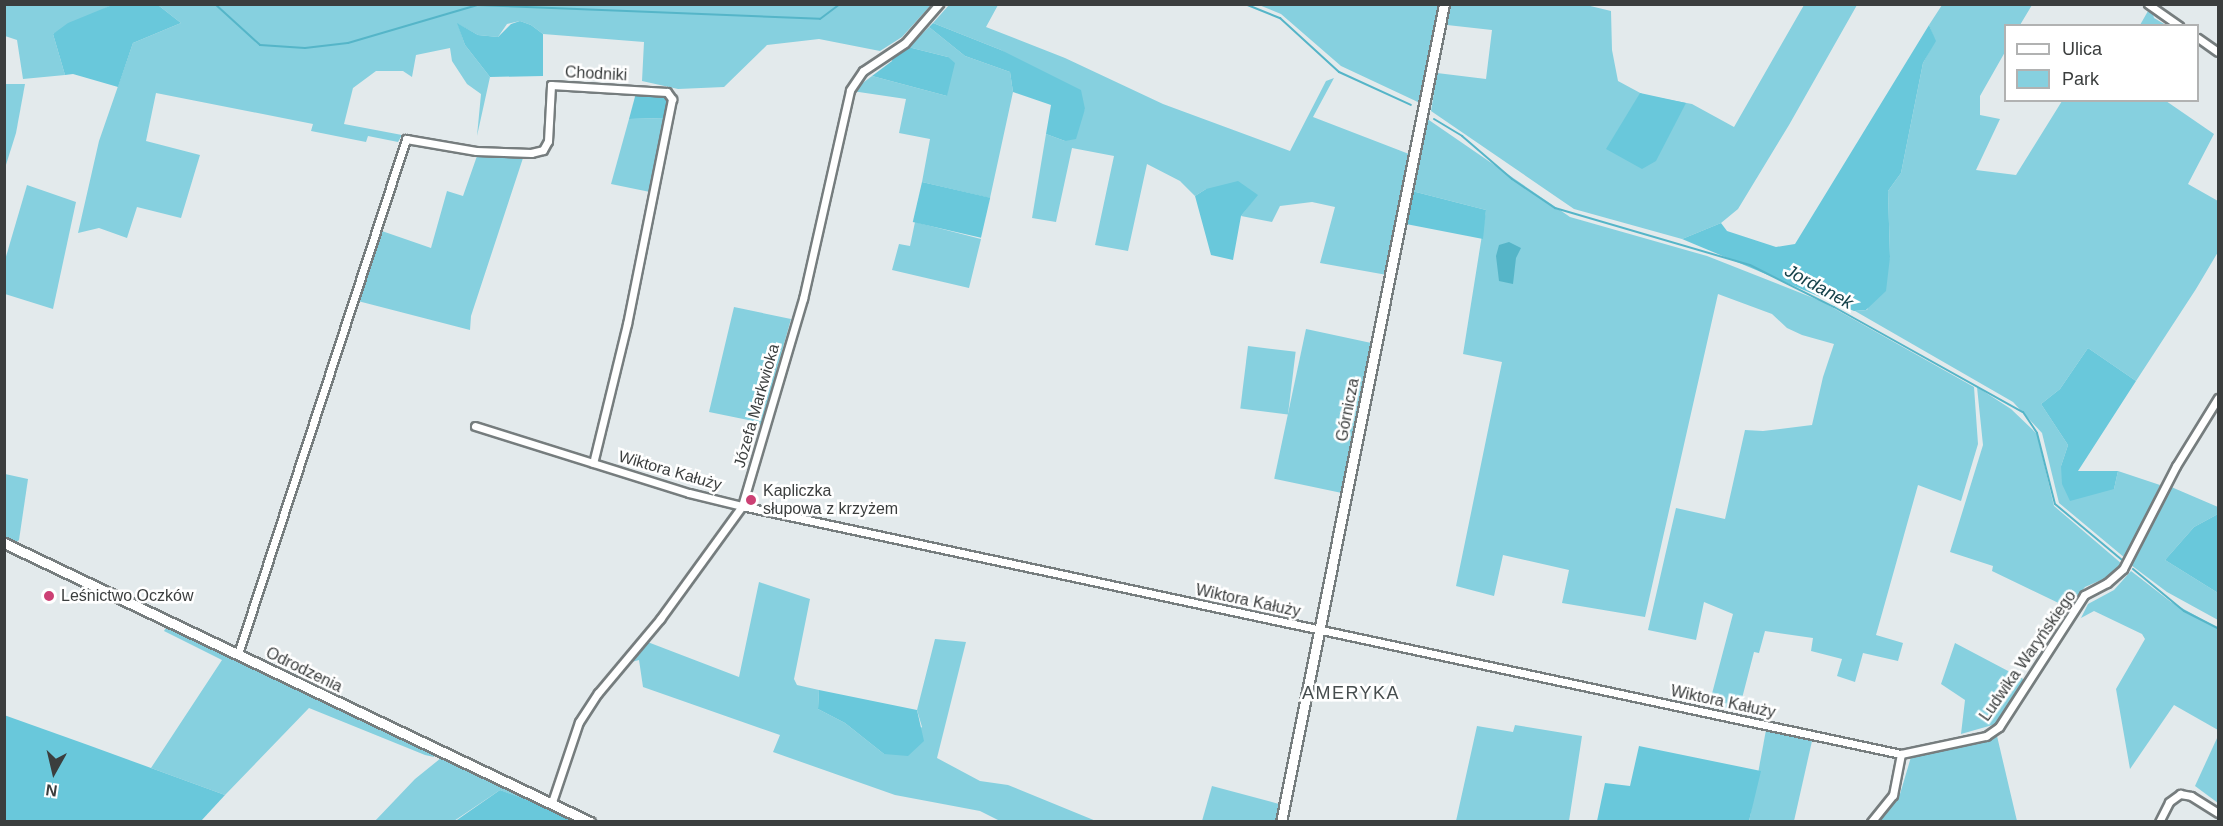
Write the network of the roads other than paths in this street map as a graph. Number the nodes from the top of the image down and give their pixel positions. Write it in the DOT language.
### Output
graph roads {
  1 [pos="939,4"];
  2 [pos="1444,4"];
  3 [pos="2148,4"];
  4 [pos="2176,24"];
  5 [pos="2199,39"];
  6 [pos="2218,52"];
  7 [pos="667,92"];
  8 [pos="2218,398"];
  9 [pos="475,426"];
  10 [pos="593,463"];
  11 [pos="742,506"];
  12 [pos="4,543"];
  13 [pos="1321,631"];
  14 [pos="238,654"];
  15 [pos="1901,754"];
  16 [pos="552,802"];
  17 [pos="2218,813"];
  18 [pos="590,822"];
  19 [pos="1281,822"];
  20 [pos="1871,822"];
  21 [pos="2159,822"];
  1 -- 11 [label="street, Józefa Markwioka"];
  2 -- 13 [label="street, Górnicza"];
  3 -- 4 [label="street"];
  5 -- 6 [label="street"];
  7 -- 10 [label="street, Wiktora Kałuży"];
  7 -- 14 [label="street, Chodniki"];
  8 -- 15 [label="street, Ludwika Waryńskiego"];
  9 -- 10 [label="street, Wiktora Kałuży"];
  10 -- 11 [label="street, Wiktora Kałuży"];
  11 -- 13 [label="street, Wiktora Kałuży"];
  11 -- 16 [label="street, Józefa Markwioka"];
  12 -- 14 [label="street, Odrodzenia"];
  13 -- 15 [label="street, Wiktora Kałuży"];
  13 -- 19 [label="street, Górnicza"];
  14 -- 16 [label="street, Odrodzenia"];
  15 -- 20 [label="street"];
  16 -- 18 [label="street, Odrodzenia"];
  17 -- 21 [label="street"];
}
